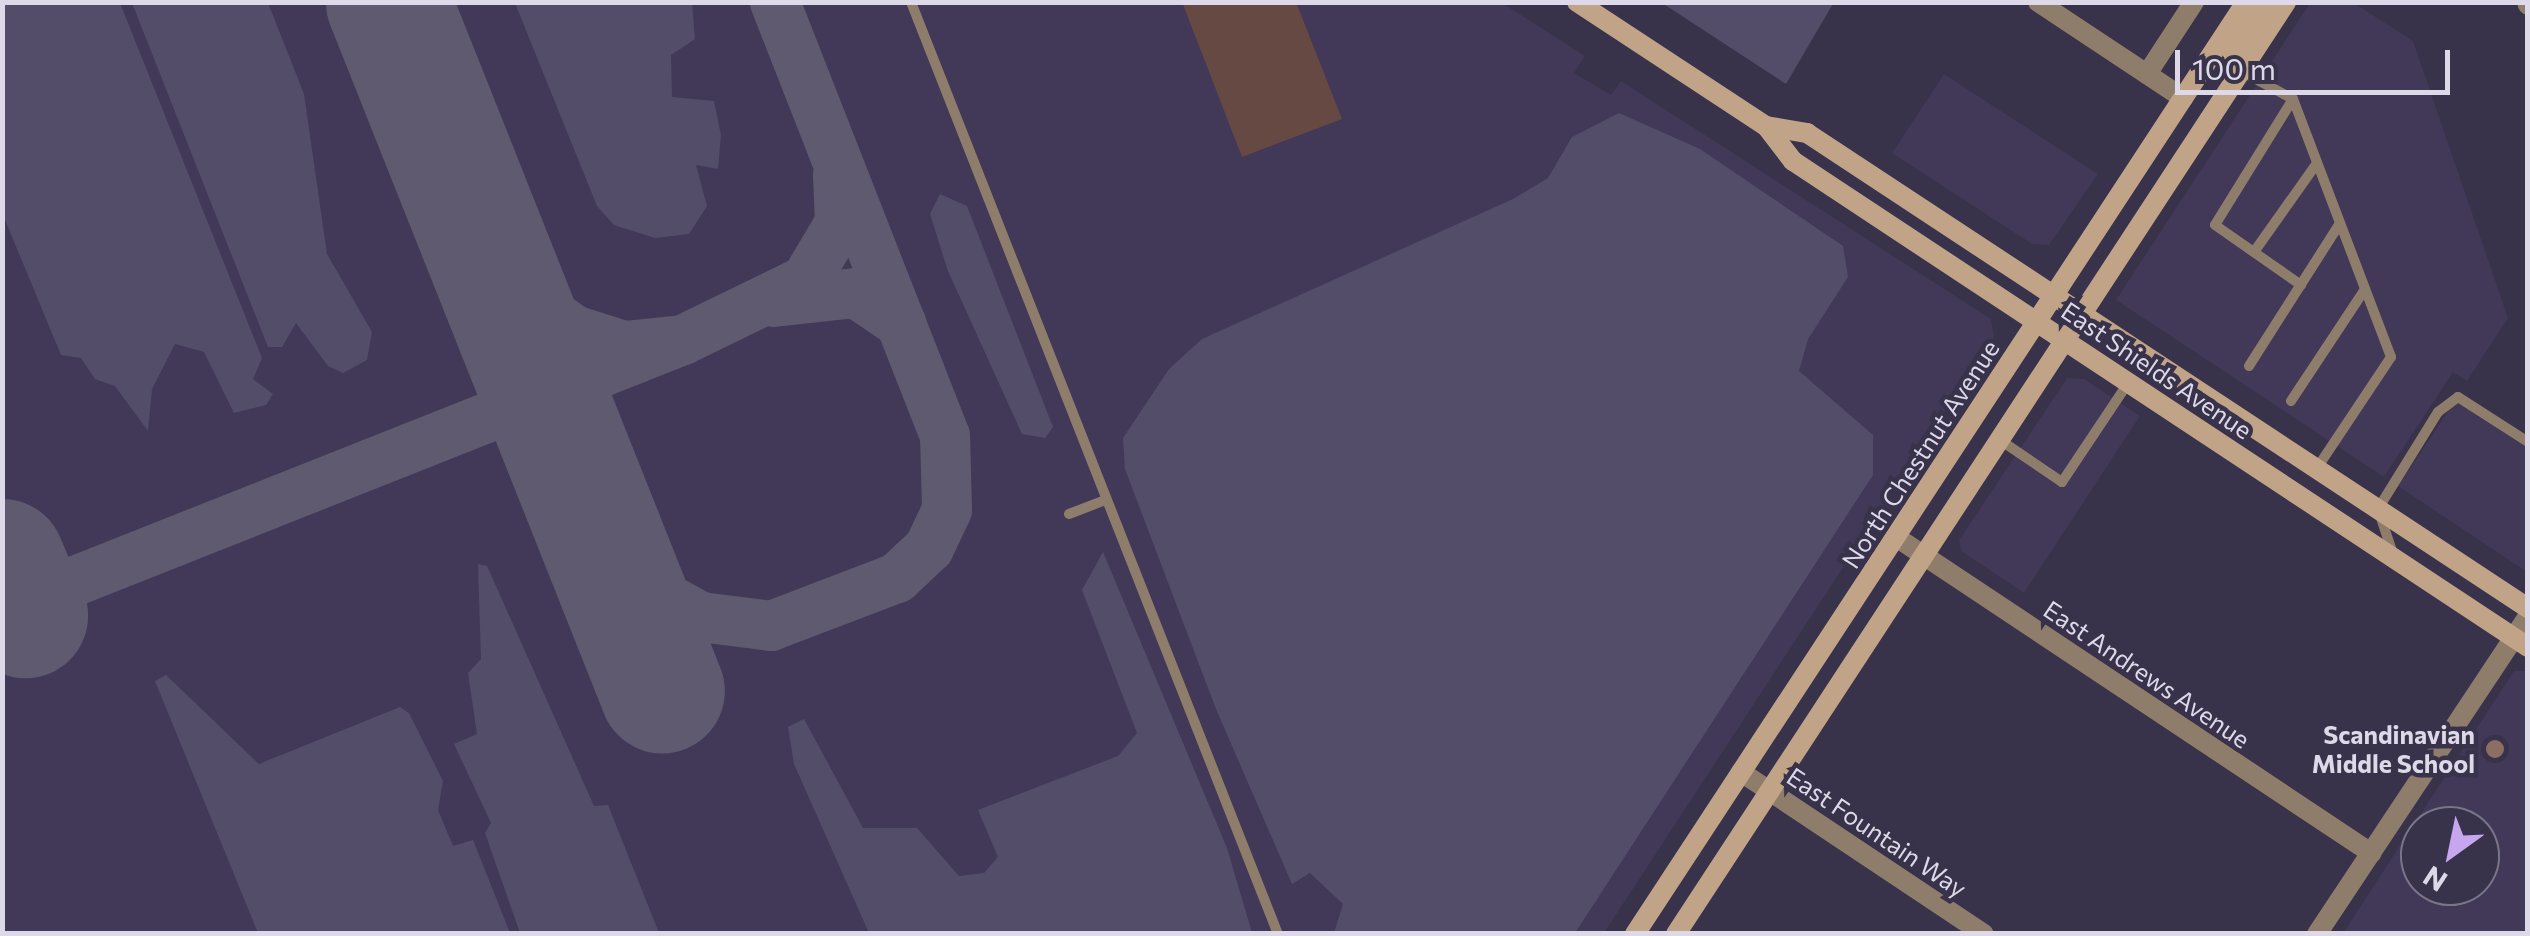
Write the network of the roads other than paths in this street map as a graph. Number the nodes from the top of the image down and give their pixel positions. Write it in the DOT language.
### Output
graph roads {
  1 [pos="911,2"];
  2 [pos="1578,2"];
  3 [pos="2038,2"];
  4 [pos="2194,2"];
  5 [pos="2246,2"];
  6 [pos="2264,2"];
  7 [pos="2286,2"];
  8 [pos="2241,72"];
  9 [pos="2147,74"];
  10 [pos="2183,98"];
  11 [pos="2294,98"];
  12 [pos="1766,126"];
  13 [pos="2318,162"];
  14 [pos="2340,223"];
  15 [pos="2254,252"];
  16 [pos="2301,284"];
  17 [pos="2365,288"];
  18 [pos="2055,294"];
  19 [pos="2083,313"];
  20 [pos="2037,320"];
  21 [pos="2065,340"];
  22 [pos="2249,366"];
  23 [pos="2129,382"];
  24 [pos="2292,401"];
  25 [pos="2000,440"];
  26 [pos="2528,442"];
  27 [pos="2317,468"];
  28 [pos="1106,500"];
  29 [pos="2378,508"];
  30 [pos="1069,514"];
  31 [pos="1896,537"];
  32 [pos="1925,556"];
  33 [pos="2396,560"];
  34 [pos="2528,608"];
  35 [pos="2528,617"];
  36 [pos="2520,642"];
  37 [pos="1741,772"];
  38 [pos="1770,790"];
  39 [pos="2371,853"];
  40 [pos="1278,934"];
  41 [pos="1636,934"];
  42 [pos="1676,934"];
  43 [pos="1984,934"];
  44 [pos="2316,934"];
  1 -- 28 [label="lane"];
  2 -- 12 [label="main road, East Shields Avenue"];
  3 -- 9 [label="street"];
  4 -- 9 [label="street"];
  5 -- 10 [label="main road, North Chestnut Avenue"];
  6 -- 8 [label="main road"];
  7 -- 8 [label="main road"];
  8 -- 11 [label="lane"];
  8 -- 19 [label="main road"];
  9 -- 10 [label="street"];
  10 -- 18 [label="main road, North Chestnut Avenue"];
  11 -- 13 [label="lane"];
  11 -- 15 [label="lane"];
  12 -- 18 [label="main road, East Shields Avenue"];
  12 -- 20 [label="main road, East Shields Avenue"];
  13 -- 14 [label="lane"];
  13 -- 15 [label="lane"];
  14 -- 16 [label="lane"];
  14 -- 17 [label="lane"];
  15 -- 16 [label="lane"];
  16 -- 22 [label="lane"];
  17 -- 24 [label="lane"];
  17 -- 27 [label="lane"];
  18 -- 19 [label="main road, East Shields Avenue"];
  18 -- 20 [label="main road, North Chestnut Avenue"];
  19 -- 21 [label="main road"];
  19 -- 27 [label="main road, East Shields Avenue"];
  20 -- 21 [label="main road, East Shields Avenue"];
  20 -- 31 [label="main road, North Chestnut Avenue"];
  21 -- 23 [label="main road, East Shields Avenue"];
  21 -- 25 [label="main road"];
  23 -- 25 [label="lane"];
  23 -- 33 [label="main road, East Shields Avenue"];
  25 -- 32 [label="main road"];
  26 -- 29 [label="lane"];
  27 -- 29 [label="main road, East Shields Avenue"];
  28 -- 30 [label="lane"];
  28 -- 40 [label="lane"];
  29 -- 33 [label="lane"];
  29 -- 34 [label="main road, East Shields Avenue"];
  31 -- 32 [label="street, East Andrews Avenue"];
  31 -- 37 [label="main road, North Chestnut Avenue"];
  32 -- 38 [label="main road"];
  32 -- 39 [label="street, East Andrews Avenue"];
  33 -- 36 [label="main road, East Shields Avenue"];
  35 -- 36 [label="street"];
  36 -- 39 [label="street"];
  37 -- 38 [label="street, East Fountain Way"];
  37 -- 41 [label="main road, North Chestnut Avenue"];
  38 -- 42 [label="main road"];
  38 -- 43 [label="street, East Fountain Way"];
  39 -- 44 [label="street"];
}
